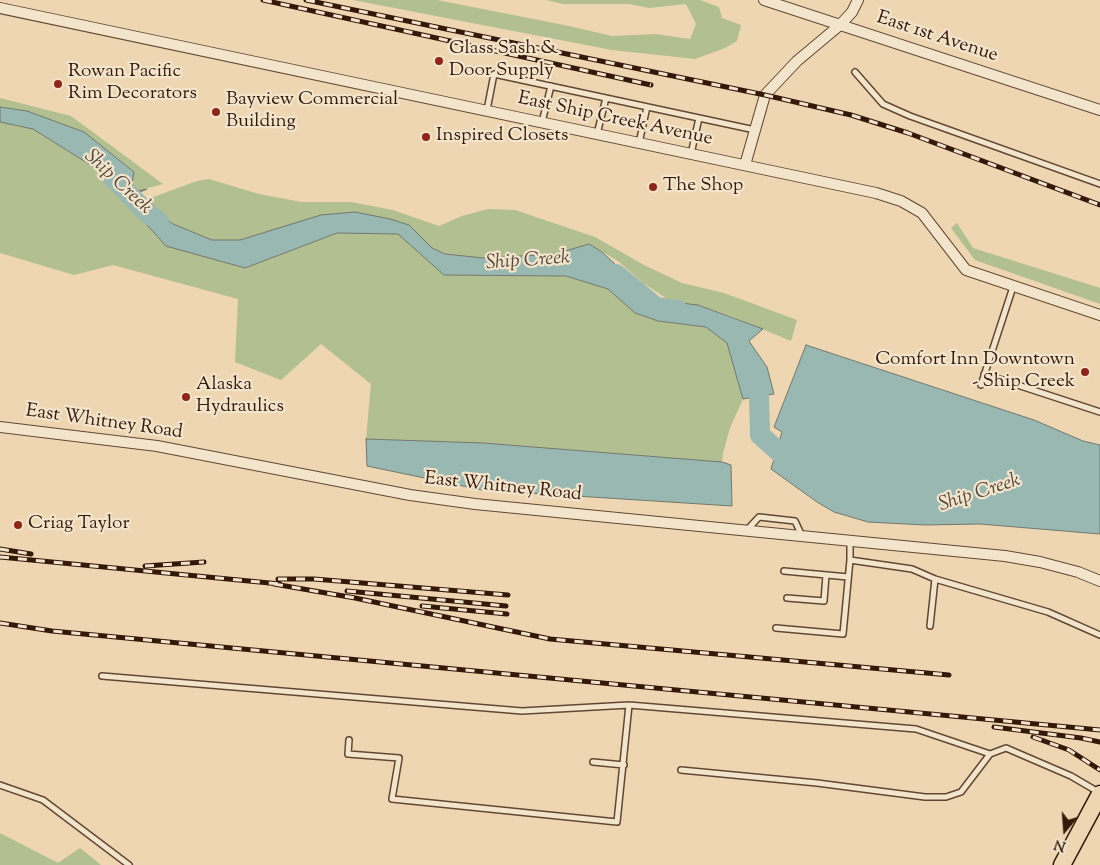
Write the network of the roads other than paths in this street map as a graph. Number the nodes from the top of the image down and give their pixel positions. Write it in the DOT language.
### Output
graph roads {
  1 [pos="764,0"];
  2 [pos="858,0"];
  3 [pos="0,8"];
  4 [pos="840,25"];
  5 [pos="855,72"];
  6 [pos="550,86"];
  7 [pos="606,98"];
  8 [pos="647,107"];
  9 [pos="487,110"];
  10 [pos="1100,110"];
  11 [pos="699,118"];
  12 [pos="542,122"];
  13 [pos="755,130"];
  14 [pos="596,134"];
  15 [pos="639,142"];
  16 [pos="691,154"];
  17 [pos="745,165"];
  18 [pos="1100,184"];
  19 [pos="1013,287"];
  20 [pos="1100,315"];
  21 [pos="984,374"];
  22 [pos="980,385"];
  23 [pos="1100,412"];
  24 [pos="0,427"];
  25 [pos="746,531"];
  26 [pos="802,537"];
  27 [pos="850,541"];
  28 [pos="850,560"];
  29 [pos="784,571"];
  30 [pos="826,575"];
  31 [pos="848,577"];
  32 [pos="935,579"];
  33 [pos="1100,581"];
  34 [pos="786,598"];
  35 [pos="930,626"];
  36 [pos="776,628"];
  37 [pos="1100,635"];
  38 [pos="102,676"];
  39 [pos="629,706"];
  40 [pos="349,740"];
  41 [pos="990,754"];
  42 [pos="593,762"];
  43 [pos="624,764"];
  44 [pos="681,770"];
  45 [pos="0,784"];
  46 [pos="1100,794"];
  47 [pos="129,865"];
  48 [pos="1062,865"];
  1 -- 4 [label="street, East 1st Avenue"];
  2 -- 4 [label="street"];
  3 -- 9 [label="street, East Ship Creek Avenue"];
  4 -- 10 [label="street, East 1st Avenue"];
  4 -- 13 [label="street"];
  5 -- 18 [label="lane"];
  6 -- 7 [label="lane"];
  6 -- 9 [label="lane"];
  6 -- 12 [label="lane"];
  7 -- 8 [label="lane"];
  7 -- 14 [label="lane"];
  8 -- 11 [label="lane"];
  8 -- 15 [label="lane"];
  9 -- 12 [label="street, East Ship Creek Avenue"];
  11 -- 13 [label="lane"];
  11 -- 16 [label="lane"];
  12 -- 14 [label="street, East Ship Creek Avenue"];
  13 -- 17 [label="street"];
  14 -- 15 [label="street, East Ship Creek Avenue"];
  15 -- 16 [label="street, East Ship Creek Avenue"];
  16 -- 17 [label="street, East Ship Creek Avenue"];
  17 -- 19 [label="street, East Ship Creek Avenue"];
  19 -- 20 [label="street, East Ship Creek Avenue"];
  19 -- 21 [label="lane"];
  21 -- 22 [label="lane"];
  21 -- 23 [label="lane"];
  24 -- 25 [label="street, East Whitney Road"];
  25 -- 26 [label="street, East Whitney Road"];
  25 -- 26 [label="lane"];
  26 -- 27 [label="street, East Whitney Road"];
  27 -- 28 [label="lane"];
  27 -- 33 [label="street, East Whitney Road"];
  28 -- 31 [label="lane"];
  28 -- 32 [label="lane"];
  29 -- 30 [label="lane"];
  30 -- 31 [label="lane"];
  30 -- 34 [label="lane"];
  31 -- 36 [label="lane"];
  32 -- 35 [label="lane"];
  32 -- 37 [label="lane"];
  38 -- 39 [label="lane"];
  39 -- 41 [label="lane"];
  39 -- 43 [label="lane"];
  40 -- 43 [label="lane"];
  41 -- 44 [label="lane"];
  41 -- 46 [label="lane"];
  42 -- 43 [label="lane"];
  45 -- 47 [label="lane"];
  46 -- 48 [label="main road"];
}
